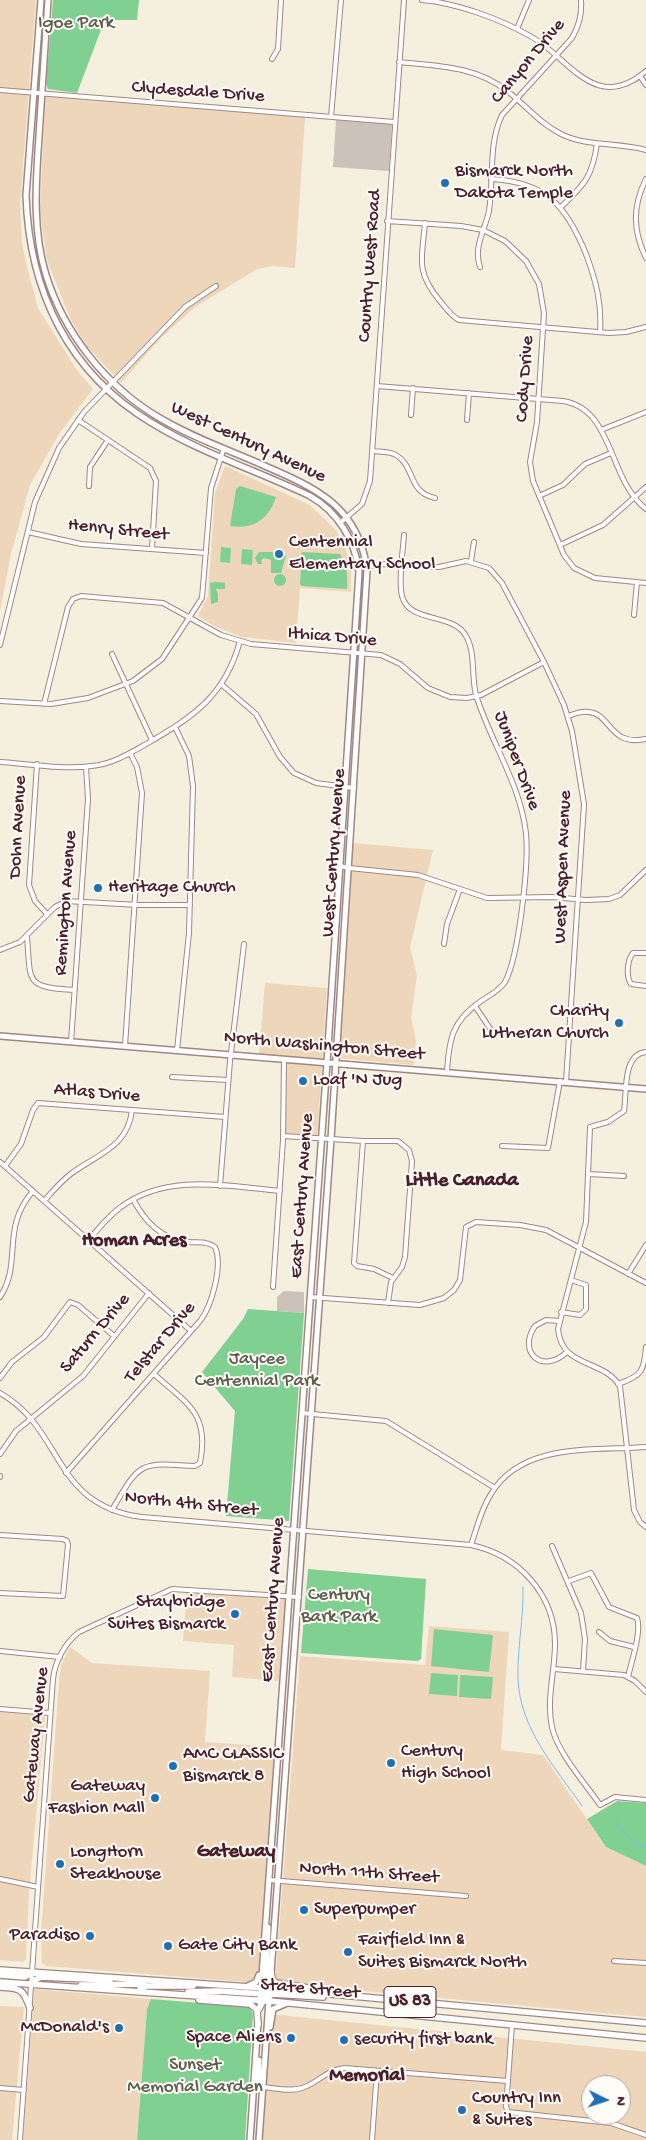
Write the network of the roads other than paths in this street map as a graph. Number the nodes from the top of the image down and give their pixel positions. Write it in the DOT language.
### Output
graph roads {
  1 [pos="41,0"];
  2 [pos="48,0"];
  3 [pos="282,0"];
  4 [pos="341,0"];
  5 [pos="404,0"];
  6 [pos="422,0"];
  7 [pos="530,0"];
  8 [pos="580,0"];
  9 [pos="517,30"];
  10 [pos="556,56"];
  11 [pos="272,59"];
  12 [pos="399,62"];
  13 [pos="646,71"];
  14 [pos="640,76"];
  15 [pos="646,85"];
  16 [pos="0,90"];
  17 [pos="33,93"];
  18 [pos="42,94"];
  19 [pos="516,99"];
  20 [pos="331,117"];
  21 [pos="394,122"];
  22 [pos="597,143"];
  23 [pos="646,150"];
  24 [pos="491,179"];
  25 [pos="646,180"];
  26 [pos="561,207"];
  27 [pos="387,220"];
  28 [pos="425,223"];
  29 [pos="483,230"];
  30 [pos="646,258"];
  31 [pos="480,267"];
  32 [pos="216,286"];
  33 [pos="646,327"];
  34 [pos="543,328"];
  35 [pos="600,332"];
  36 [pos="112,382"];
  37 [pos="377,386"];
  38 [pos="106,388"];
  39 [pos="413,388"];
  40 [pos="469,393"];
  41 [pos="539,399"];
  42 [pos="646,412"];
  43 [pos="411,415"];
  44 [pos="78,420"];
  45 [pos="467,420"];
  46 [pos="601,430"];
  47 [pos="108,440"];
  48 [pos="224,448"];
  49 [pos="372,451"];
  50 [pos="611,452"];
  51 [pos="222,457"];
  52 [pos="89,486"];
  53 [pos="646,487"];
  54 [pos="539,496"];
  55 [pos="435,498"];
  56 [pos="634,498"];
  57 [pos="646,509"];
  58 [pos="348,518"];
  59 [pos="340,522"];
  60 [pos="28,532"];
  61 [pos="404,535"];
  62 [pos="474,542"];
  63 [pos="560,545"];
  64 [pos="152,549"];
  65 [pos="206,553"];
  66 [pos="471,561"];
  67 [pos="402,565"];
  68 [pos="367,566"];
  69 [pos="358,567"];
  70 [pos="637,582"];
  71 [pos="646,583"];
  72 [pos="634,615"];
  73 [pos="192,617"];
  74 [pos="240,642"];
  75 [pos="0,645"];
  76 [pos="354,652"];
  77 [pos="363,652"];
  78 [pos="112,654"];
  79 [pos="544,662"];
  80 [pos="221,684"];
  81 [pos="125,685"];
  82 [pos="477,697"];
  83 [pos="0,701"];
  84 [pos="44,704"];
  85 [pos="568,716"];
  86 [pos="175,727"];
  87 [pos="646,739"];
  88 [pos="152,740"];
  89 [pos="130,753"];
  90 [pos="0,762"];
  91 [pos="37,764"];
  92 [pos="86,767"];
  93 [pos="346,786"];
  94 [pos="354,788"];
  95 [pos="340,866"];
  96 [pos="349,868"];
  97 [pos="646,870"];
  98 [pos="460,889"];
  99 [pos="522,898"];
  100 [pos="578,900"];
  101 [pos="81,901"];
  102 [pos="190,904"];
  103 [pos="134,905"];
  104 [pos="47,914"];
  105 [pos="27,937"];
  106 [pos="244,944"];
  107 [pos="444,944"];
  108 [pos="0,950"];
  109 [pos="646,953"];
  110 [pos="646,986"];
  111 [pos="74,990"];
  112 [pos="475,1006"];
  113 [pos="0,1036"];
  114 [pos="495,1036"];
  115 [pos="71,1042"];
  116 [pos="125,1046"];
  117 [pos="177,1050"];
  118 [pos="646,1052"];
  119 [pos="231,1055"];
  120 [pos="284,1059"];
  121 [pos="327,1062"];
  122 [pos="336,1063"];
  123 [pos="447,1072"];
  124 [pos="172,1077"];
  125 [pos="228,1080"];
  126 [pos="563,1081"];
  127 [pos="627,1088"];
  128 [pos="646,1089"];
  129 [pos="132,1110"];
  130 [pos="225,1118"];
  131 [pos="284,1136"];
  132 [pos="322,1138"];
  133 [pos="331,1139"];
  134 [pos="363,1141"];
  135 [pos="502,1146"];
  136 [pos="0,1162"];
  137 [pos="5,1166"];
  138 [pos="589,1174"];
  139 [pos="624,1176"];
  140 [pos="220,1186"];
  141 [pos="33,1191"];
  142 [pos="280,1191"];
  143 [pos="133,1199"];
  144 [pos="44,1201"];
  145 [pos="88,1240"];
  146 [pos="646,1245"];
  147 [pos="581,1248"];
  148 [pos="628,1274"];
  149 [pos="393,1278"];
  150 [pos="571,1280"];
  151 [pos="646,1283"];
  152 [pos="273,1287"];
  153 [pos="149,1293"];
  154 [pos="310,1296"];
  155 [pos="0,1297"];
  156 [pos="320,1297"];
  157 [pos="388,1303"];
  158 [pos="561,1312"];
  159 [pos="559,1321"];
  160 [pos="191,1331"];
  161 [pos="114,1336"];
  162 [pos="646,1347"];
  163 [pos="567,1352"];
  164 [pos="154,1374"];
  165 [pos="0,1378"];
  166 [pos="618,1384"];
  167 [pos="0,1393"];
  168 [pos="302,1413"];
  169 [pos="311,1414"];
  170 [pos="32,1418"];
  171 [pos="646,1447"];
  172 [pos="627,1448"];
  173 [pos="0,1454"];
  174 [pos="66,1474"];
  175 [pos="495,1488"];
  176 [pos="112,1510"];
  177 [pos="646,1527"];
  178 [pos="294,1530"];
  179 [pos="303,1530"];
  180 [pos="0,1535"];
  181 [pos="471,1544"];
  182 [pos="552,1546"];
  183 [pos="569,1582"];
  184 [pos="0,1593"];
  185 [pos="289,1596"];
  186 [pos="299,1597"];
  187 [pos="599,1632"];
  188 [pos="634,1647"];
  189 [pos="0,1651"];
  190 [pos="60,1657"];
  191 [pos="554,1669"];
  192 [pos="583,1671"];
  193 [pos="628,1677"];
  194 [pos="646,1692"];
  195 [pos="0,1709"];
  196 [pos="50,1713"];
  197 [pos="646,1800"];
  198 [pos="0,1879"];
  199 [pos="269,1880"];
  200 [pos="278,1881"];
  201 [pos="38,1887"];
  202 [pos="466,1896"];
  203 [pos="267,1909"];
  204 [pos="266,1917"];
  205 [pos="614,1961"];
  206 [pos="646,1964"];
  207 [pos="0,1968"];
  208 [pos="33,1972"];
  209 [pos="271,1972"];
  210 [pos="0,1975"];
  211 [pos="127,1978"];
  212 [pos="0,1982"];
  213 [pos="144,1982"];
  214 [pos="32,1985"];
  215 [pos="218,1985"];
  216 [pos="0,1987"];
  217 [pos="69,1987"];
  218 [pos="246,1987"];
  219 [pos="140,1989"];
  220 [pos="169,1994"];
  221 [pos="180,1995"];
  222 [pos="338,1995"];
  223 [pos="266,1996"];
  224 [pos="292,2004"];
  225 [pos="30,2008"];
  226 [pos="259,2009"];
  227 [pos="646,2023"];
  228 [pos="512,2024"];
  229 [pos="258,2025"];
  230 [pos="646,2038"];
  231 [pos="257,2040"];
  232 [pos="265,2054"];
  233 [pos="264,2064"];
  234 [pos="377,2071"];
  235 [pos="508,2081"];
  236 [pos="263,2087"];
  237 [pos="0,2088"];
  238 [pos="24,2090"];
  239 [pos="646,2134"];
  240 [pos="20,2140"];
  241 [pos="250,2140"];
  242 [pos="258,2140"];
  243 [pos="372,2140"];
  1 -- 17 [label="main road, West Century Avenue"];
  2 -- 18 [label="main road, West Century Avenue"];
  3 -- 11 [label="street"];
  4 -- 20 [label="street"];
  5 -- 12 [label="street, Country West Road"];
  6 -- 9 [label="street"];
  7 -- 9 [label="street"];
  8 -- 10 [label="street, Canyon Drive"];
  9 -- 10 [label="street"];
  10 -- 14 [label="street"];
  10 -- 19 [label="street, Canyon Drive"];
  12 -- 19 [label="street"];
  12 -- 21 [label="street, Country West Road"];
  13 -- 14 [label="street"];
  14 -- 15 [label="street"];
  16 -- 17 [label="street, Clydesdale Drive"];
  17 -- 18 [label="street, Clydesdale Drive"];
  17 -- 38 [label="main road, West Century Avenue"];
  18 -- 20 [label="street, Clydesdale Drive"];
  18 -- 36 [label="main road, West Century Avenue"];
  19 -- 22 [label="street"];
  19 -- 24 [label="street, Canyon Drive"];
  20 -- 21 [label="street, Clydesdale Drive"];
  21 -- 27 [label="street, Country West Road"];
  22 -- 23 [label="street"];
  22 -- 26 [label="street"];
  24 -- 26 [label="street"];
  24 -- 29 [label="street, Canyon Drive"];
  25 -- 30 [label="street"];
  26 -- 35 [label="street"];
  27 -- 28 [label="street, Cody Drive"];
  27 -- 37 [label="street, Country West Road"];
  28 -- 29 [label="street, Cody Drive"];
  28 -- 34 [label="street"];
  29 -- 31 [label="street, Canyon Drive"];
  29 -- 34 [label="street, Cody Drive"];
  32 -- 36 [label="street"];
  33 -- 35 [label="street"];
  34 -- 35 [label="street"];
  34 -- 41 [label="street, Cody Drive"];
  36 -- 38 [label="street"];
  36 -- 48 [label="main road, West Century Avenue"];
  37 -- 39 [label="street"];
  37 -- 49 [label="street, Country West Road"];
  38 -- 44 [label="street"];
  38 -- 51 [label="main road, West Century Avenue"];
  39 -- 40 [label="street"];
  39 -- 43 [label="street"];
  40 -- 41 [label="street"];
  40 -- 45 [label="street"];
  41 -- 46 [label="street"];
  41 -- 54 [label="street, Cody Drive"];
  42 -- 46 [label="street"];
  44 -- 47 [label="street"];
  44 -- 60 [label="street"];
  46 -- 50 [label="street"];
  47 -- 52 [label="street"];
  47 -- 64 [label="street"];
  48 -- 51 [label="street"];
  48 -- 58 [label="main road, West Century Avenue"];
  49 -- 55 [label="street"];
  49 -- 58 [label="street, Country West Road"];
  50 -- 54 [label="street"];
  50 -- 56 [label="street"];
  51 -- 59 [label="main road, West Century Avenue"];
  51 -- 65 [label="street"];
  53 -- 56 [label="street"];
  54 -- 63 [label="street, Cody Drive"];
  56 -- 57 [label="street"];
  56 -- 63 [label="street"];
  58 -- 59 [label="street, Country West Road"];
  58 -- 68 [label="main road, West Century Avenue"];
  59 -- 69 [label="main road, West Century Avenue"];
  60 -- 64 [label="street, Henry Street"];
  60 -- 75 [label="street"];
  61 -- 67 [label="street, Juniper Drive"];
  62 -- 66 [label="street"];
  63 -- 70 [label="street, Cody Drive"];
  64 -- 65 [label="street, Henry Street"];
  65 -- 73 [label="street"];
  66 -- 67 [label="street"];
  66 -- 79 [label="street, West Aspen Avenue"];
  67 -- 68 [label="street"];
  67 -- 82 [label="street, Juniper Drive"];
  68 -- 69 [label="street"];
  68 -- 77 [label="main road, West Century Avenue"];
  69 -- 76 [label="main road, West Century Avenue"];
  70 -- 71 [label="street, Cody Drive"];
  70 -- 72 [label="street"];
  73 -- 74 [label="street, Ithica Drive"];
  73 -- 81 [label="street"];
  73 -- 84 [label="street, Ithica Drive"];
  74 -- 76 [label="street, Ithica Drive"];
  74 -- 80 [label="street"];
  76 -- 77 [label="street, Ithica Drive"];
  76 -- 93 [label="main road, West Century Avenue"];
  77 -- 82 [label="street, Ithica Drive"];
  77 -- 94 [label="main road, West Century Avenue"];
  78 -- 81 [label="street"];
  79 -- 82 [label="street, Ithica Drive"];
  79 -- 85 [label="street, West Aspen Avenue"];
  80 -- 86 [label="street"];
  80 -- 93 [label="street"];
  81 -- 84 [label="street"];
  81 -- 88 [label="street"];
  82 -- 99 [label="street, Juniper Drive"];
  83 -- 84 [label="street"];
  85 -- 87 [label="street"];
  85 -- 100 [label="street, West Aspen Avenue"];
  86 -- 88 [label="street"];
  86 -- 102 [label="street"];
  88 -- 89 [label="street"];
  89 -- 92 [label="street"];
  89 -- 103 [label="street"];
  90 -- 91 [label="street"];
  91 -- 92 [label="street"];
  91 -- 104 [label="street, Dohn Avenue"];
  92 -- 101 [label="street, Remington Avenue"];
  93 -- 94 [label="street"];
  93 -- 95 [label="main road, West Century Avenue"];
  94 -- 96 [label="main road, West Century Avenue"];
  95 -- 96 [label="street"];
  95 -- 121 [label="main road, West Century Avenue"];
  96 -- 98 [label="street"];
  96 -- 122 [label="main road, West Century Avenue"];
  97 -- 100 [label="street"];
  98 -- 99 [label="street"];
  98 -- 107 [label="street"];
  99 -- 100 [label="street"];
  99 -- 112 [label="street, Juniper Drive"];
  100 -- 126 [label="street, West Aspen Avenue"];
  101 -- 103 [label="street"];
  101 -- 104 [label="street"];
  101 -- 111 [label="street, Remington Avenue"];
  102 -- 103 [label="street"];
  102 -- 117 [label="street"];
  103 -- 116 [label="street"];
  104 -- 105 [label="street"];
  105 -- 108 [label="street"];
  105 -- 111 [label="street"];
  106 -- 119 [label="street"];
  109 -- 110 [label="street"];
  111 -- 115 [label="street, Remington Avenue"];
  112 -- 114 [label="street"];
  112 -- 123 [label="street, Juniper Drive"];
  113 -- 115 [label="main road, North Washington Street"];
  115 -- 116 [label="main road, North Washington Street"];
  116 -- 117 [label="main road, North Washington Street"];
  117 -- 119 [label="main road, North Washington Street"];
  118 -- 127 [label="street"];
  119 -- 120 [label="main road, North Washington Street"];
  119 -- 125 [label="street"];
  120 -- 121 [label="main road, North Washington Street"];
  120 -- 131 [label="street"];
  121 -- 122 [label="main road, North Washington Street"];
  121 -- 132 [label="main road, East Century Avenue"];
  122 -- 123 [label="main road, North Washington Street"];
  122 -- 133 [label="main road, East Century Avenue"];
  123 -- 126 [label="main road, North Washington Street"];
  124 -- 125 [label="street"];
  125 -- 130 [label="street"];
  126 -- 127 [label="main road, North Washington Street"];
  126 -- 135 [label="street, West Aspen Avenue"];
  127 -- 128 [label="main road, North Washington Street"];
  127 -- 138 [label="street"];
  129 -- 130 [label="street, Atlas Drive"];
  129 -- 137 [label="street, Atlas Drive"];
  129 -- 144 [label="street"];
  130 -- 140 [label="street"];
  131 -- 132 [label="street"];
  131 -- 142 [label="street"];
  132 -- 133 [label="street"];
  132 -- 154 [label="main road, East Century Avenue"];
  133 -- 134 [label="street"];
  133 -- 156 [label="main road, East Century Avenue"];
  134 -- 149 [label="street"];
  134 -- 149 [label="street"];
  136 -- 137 [label="street"];
  137 -- 141 [label="street"];
  138 -- 139 [label="street"];
  138 -- 147 [label="street"];
  140 -- 142 [label="street"];
  140 -- 143 [label="street"];
  141 -- 144 [label="street"];
  141 -- 155 [label="street"];
  142 -- 152 [label="street"];
  143 -- 145 [label="street"];
  143 -- 160 [label="street, Telstar Drive"];
  144 -- 145 [label="street"];
  145 -- 153 [label="street"];
  146 -- 148 [label="street"];
  147 -- 148 [label="street"];
  147 -- 150 [label="street"];
  147 -- 157 [label="street"];
  148 -- 151 [label="street"];
  149 -- 157 [label="street"];
  150 -- 158 [label="street"];
  150 -- 158 [label="street"];
  153 -- 160 [label="street"];
  153 -- 161 [label="street, Saturn Drive"];
  154 -- 156 [label="street"];
  154 -- 168 [label="main road, East Century Avenue"];
  156 -- 157 [label="street"];
  156 -- 169 [label="main road, East Century Avenue"];
  158 -- 159 [label="street"];
  159 -- 163 [label="street"];
  159 -- 163 [label="street"];
  160 -- 164 [label="street, Telstar Drive"];
  161 -- 165 [label="street"];
  161 -- 170 [label="street, Saturn Drive"];
  162 -- 166 [label="street"];
  163 -- 166 [label="street"];
  164 -- 174 [label="street, Telstar Drive"];
  164 -- 176 [label="street"];
  166 -- 172 [label="street"];
  167 -- 170 [label="street, North 4th Street"];
  168 -- 169 [label="street"];
  168 -- 178 [label="main road, East Century Avenue"];
  169 -- 175 [label="street"];
  169 -- 179 [label="main road, East Century Avenue"];
  170 -- 173 [label="street, Saturn Drive"];
  170 -- 174 [label="street, North 4th Street"];
  171 -- 172 [label="street"];
  172 -- 175 [label="street"];
  172 -- 177 [label="street"];
  174 -- 176 [label="street, North 4th Street"];
  175 -- 181 [label="street"];
  176 -- 178 [label="street, North 4th Street"];
  178 -- 179 [label="street, North 4th Street"];
  178 -- 185 [label="main road, East Century Avenue"];
  179 -- 181 [label="street, North 4th Street"];
  179 -- 186 [label="main road, East Century Avenue"];
  180 -- 184 [label="street"];
  181 -- 191 [label="street, North 4th Street"];
  182 -- 183 [label="street"];
  183 -- 188 [label="street"];
  183 -- 192 [label="street"];
  185 -- 186 [label="street, Gateway Avenue"];
  185 -- 190 [label="street, Gateway Avenue"];
  185 -- 199 [label="main road, East Century Avenue"];
  186 -- 200 [label="main road, East Century Avenue"];
  187 -- 188 [label="street"];
  188 -- 193 [label="street"];
  189 -- 190 [label="street"];
  190 -- 196 [label="street, Gateway Avenue"];
  191 -- 192 [label="street"];
  191 -- 197 [label="street, North 4th Street"];
  192 -- 193 [label="street"];
  193 -- 194 [label="street"];
  195 -- 196 [label="street"];
  196 -- 201 [label="street, Gateway Avenue"];
  198 -- 201 [label="street"];
  199 -- 200 [label="street, North 11th Street"];
  199 -- 203 [label="main road, East Century Avenue"];
  200 -- 202 [label="street, North 11th Street"];
  200 -- 209 [label="main road, East Century Avenue"];
  201 -- 208 [label="street, Gateway Avenue"];
  203 -- 204 [label="main road, East Century Avenue"];
  203 -- 223 [label="main road"];
  204 -- 218 [label="main road"];
  204 -- 223 [label="main road, East Century Avenue"];
  205 -- 206 [label="street"];
  207 -- 208 [label="highway, State Street / US 83"];
  208 -- 210 [label="highway"];
  208 -- 211 [label="highway, State Street / US 83"];
  208 -- 214 [label="street, Gateway Avenue"];
  209 -- 222 [label="highway"];
  209 -- 223 [label="main road, East Century Avenue"];
  211 -- 214 [label="highway"];
  211 -- 215 [label="highway, State Street / US 83"];
  212 -- 214 [label="highway, State Street / US 83"];
  213 -- 217 [label="highway"];
  214 -- 217 [label="highway, State Street / US 83"];
  214 -- 225 [label="street, Gateway Avenue"];
  215 -- 218 [label="highway, State Street / US 83"];
  215 -- 219 [label="highway"];
  216 -- 225 [label="highway"];
  217 -- 220 [label="highway, State Street / US 83"];
  218 -- 223 [label="highway, State Street / US 83"];
  220 -- 221 [label="highway, State Street / US 83"];
  220 -- 223 [label="highway"];
  221 -- 223 [label="highway, State Street / US 83"];
  221 -- 229 [label="highway"];
  222 -- 223 [label="highway, State Street / US 83"];
  222 -- 227 [label="highway, State Street / US 83"];
  223 -- 224 [label="highway, State Street / US 83"];
  223 -- 226 [label="highway"];
  223 -- 232 [label="main road, East Century Avenue"];
  223 -- 233 [label="main road"];
  224 -- 228 [label="highway, State Street / US 83"];
  224 -- 232 [label="main road"];
  225 -- 238 [label="street, Gateway Avenue"];
  226 -- 229 [label="main road"];
  228 -- 230 [label="highway, State Street / US 83"];
  228 -- 235 [label="street"];
  229 -- 231 [label="main road"];
  231 -- 236 [label="main road"];
  231 -- 241 [label="main road"];
  232 -- 233 [label="main road, East Century Avenue"];
  233 -- 236 [label="main road, East Century Avenue"];
  234 -- 235 [label="street"];
  234 -- 236 [label="street"];
  234 -- 243 [label="street"];
  235 -- 239 [label="street"];
  236 -- 242 [label="main road, East Century Avenue"];
  237 -- 238 [label="street"];
  238 -- 240 [label="street, Gateway Avenue"];
}
